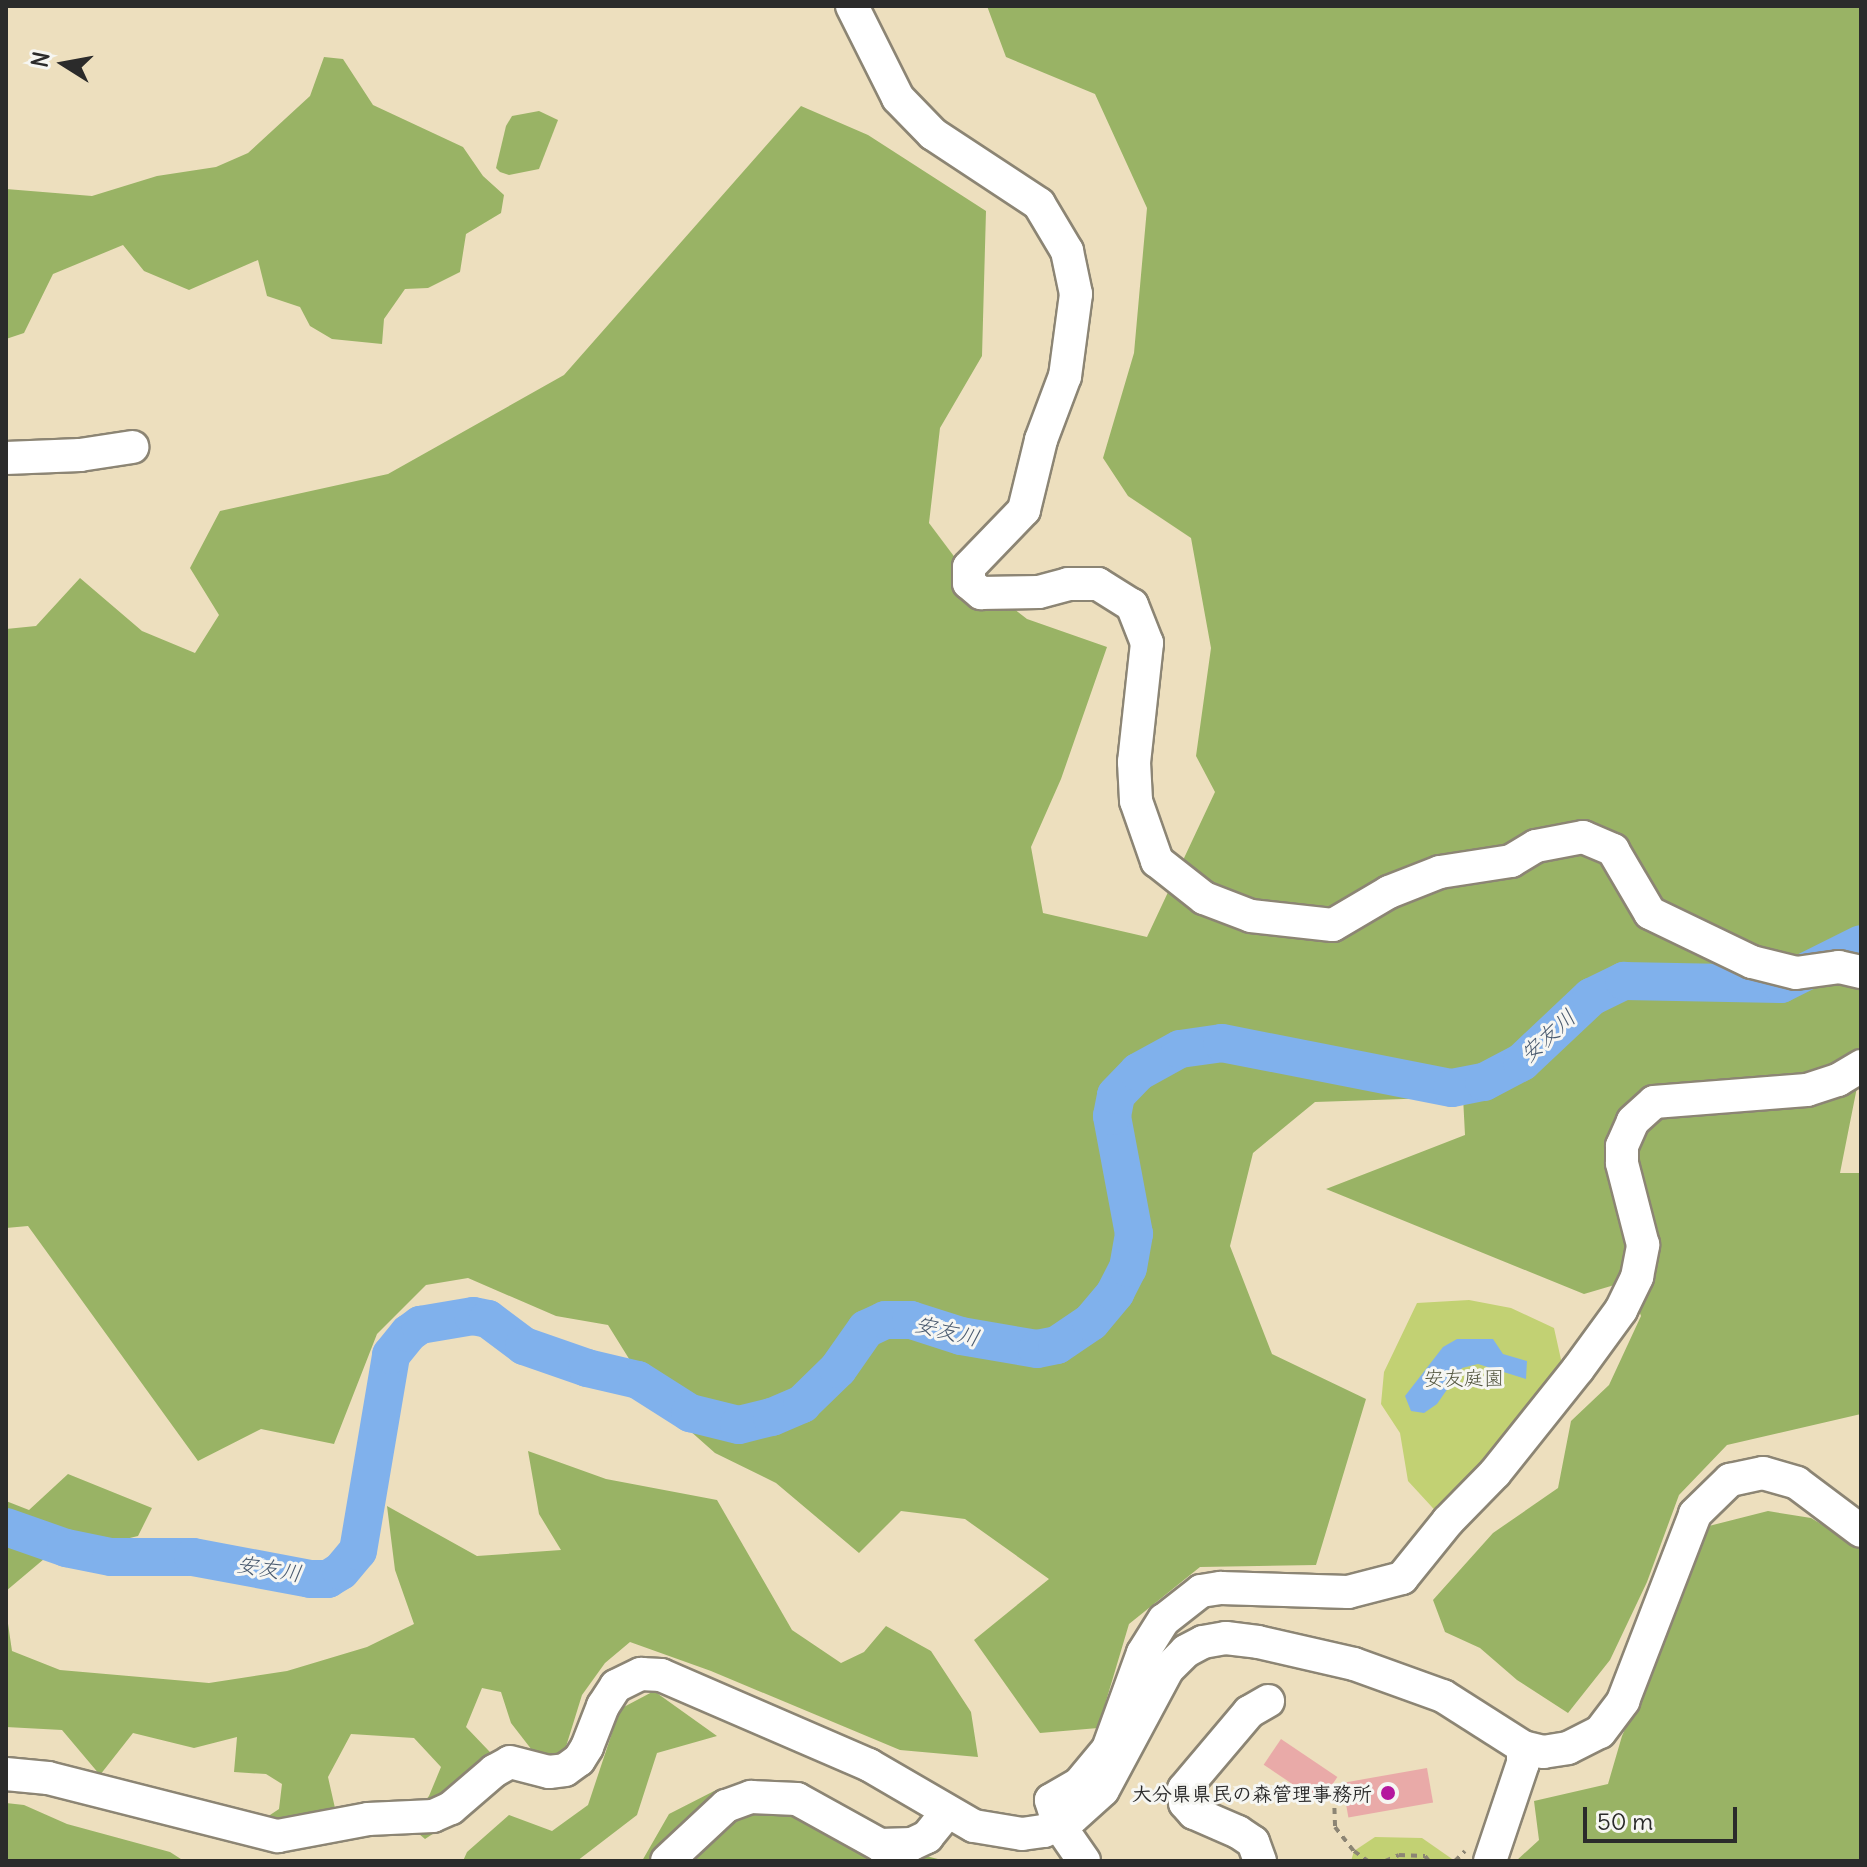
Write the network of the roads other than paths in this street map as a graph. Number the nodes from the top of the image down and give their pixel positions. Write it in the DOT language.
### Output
graph roads {
  1 [pos="852,6"];
  2 [pos="132,447"];
  3 [pos="6,458"];
  4 [pos="1861,972"];
  5 [pos="1861,1066"];
  6 [pos="1861,1531"];
  7 [pos="1268,1701"];
  8 [pos="1523,1747"];
  9 [pos="6,1774"];
  10 [pos="947,1812"];
  11 [pos="1059,1825"];
  12 [pos="667,1861"];
  13 [pos="1084,1861"];
  14 [pos="1260,1861"];
  15 [pos="1490,1861"];
  1 -- 4 [label="street"];
  2 -- 3 [label="street"];
  5 -- 11 [label="street"];
  6 -- 8 [label="street"];
  7 -- 14 [label="street"];
  8 -- 11 [label="street"];
  8 -- 15 [label="street"];
  9 -- 10 [label="street"];
  10 -- 11 [label="street"];
  10 -- 12 [label="street"];
  11 -- 13 [label="street"];
}
